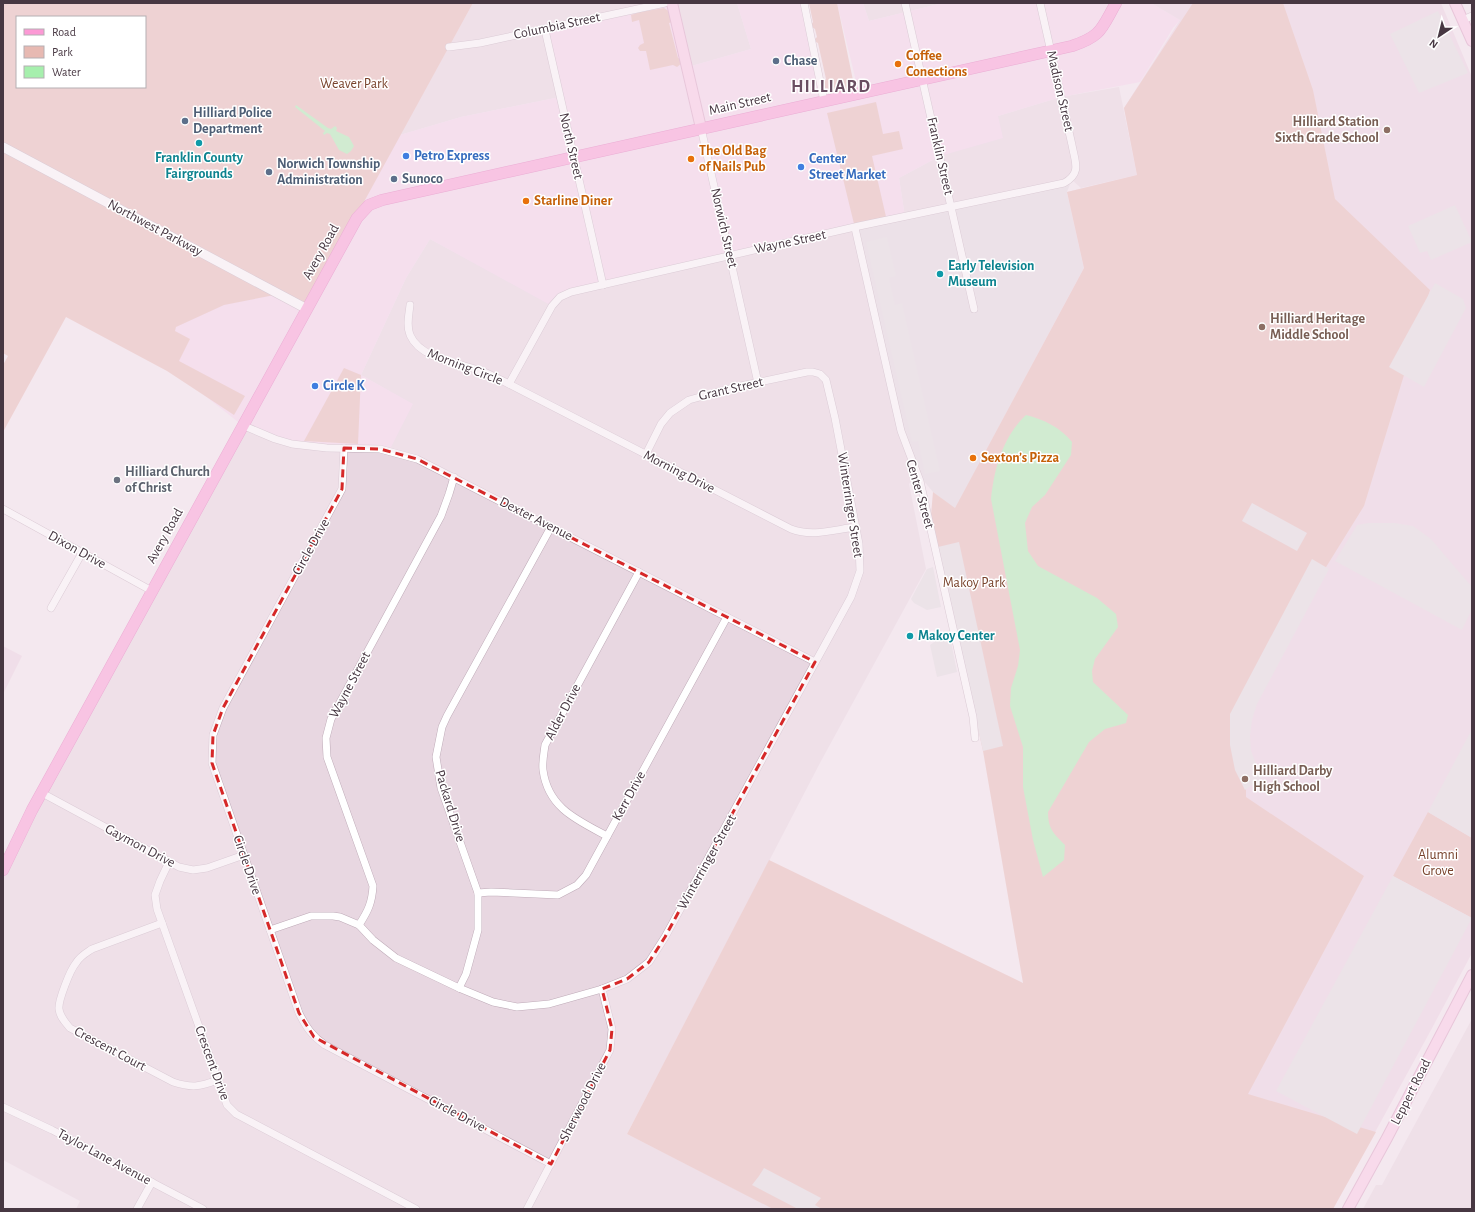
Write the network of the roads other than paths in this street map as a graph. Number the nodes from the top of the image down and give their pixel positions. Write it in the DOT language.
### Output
graph roads {
  1 [pos="665,3"];
  2 [pos="672,3"];
  3 [pos="804,3"];
  4 [pos="905,3"];
  5 [pos="1040,3"];
  6 [pos="1116,3"];
  7 [pos="1455,3"];
  8 [pos="1468,18"];
  9 [pos="545,30"];
  10 [pos="1472,41"];
  11 [pos="449,47"];
  12 [pos="1051,51"];
  13 [pos="922,79"];
  14 [pos="824,101"];
  15 [pos="701,128"];
  16 [pos="3,147"];
  17 [pos="574,157"];
  18 [pos="1072,179"];
  19 [pos="952,206"];
  20 [pos="357,218"];
  21 [pos="855,228"];
  22 [pos="730,255"];
  23 [pos="603,285"];
  24 [pos="410,305"];
  25 [pos="307,308"];
  26 [pos="974,309"];
  27 [pos="820,374"];
  28 [pos="758,383"];
  29 [pos="509,384"];
  30 [pos="242,425"];
  31 [pos="344,448"];
  32 [pos="646,454"];
  33 [pos="454,477"];
  34 [pos="3,509"];
  35 [pos="551,527"];
  36 [pos="855,527"];
  37 [pos="82,553"];
  38 [pos="639,572"];
  39 [pos="152,592"];
  40 [pos="51,608"];
  41 [pos="727,617"];
  42 [pos="815,662"];
  43 [pos="975,738"];
  44 [pos="42,794"];
  45 [pos="608,836"];
  46 [pos="244,855"];
  47 [pos="169,862"];
  48 [pos="3,870"];
  49 [pos="478,893"];
  50 [pos="162,923"];
  51 [pos="359,925"];
  52 [pos="270,930"];
  53 [pos="1472,974"];
  54 [pos="459,988"];
  55 [pos="602,989"];
  56 [pos="217,1080"];
  57 [pos="3,1107"];
  58 [pos="551,1164"];
  59 [pos="152,1182"];
  60 [pos="137,1209"];
  61 [pos="203,1209"];
  62 [pos="416,1209"];
  63 [pos="527,1209"];
  64 [pos="1348,1209"];
  1 -- 9 [label="street, Columbia Street"];
  2 -- 15 [label="main road, Norwich Street"];
  3 -- 14 [label="street"];
  4 -- 13 [label="street, Franklin Street"];
  5 -- 12 [label="street, Madison Street"];
  6 -- 12 [label="main road, Main Street"];
  7 -- 8 [label="main road"];
  8 -- 10 [label="main road"];
  9 -- 11 [label="street, Columbia Street"];
  9 -- 17 [label="street, North Street"];
  12 -- 13 [label="main road, Main Street"];
  12 -- 18 [label="street, Madison Street"];
  13 -- 14 [label="main road, Main Street"];
  13 -- 19 [label="street, Franklin Street"];
  14 -- 15 [label="main road, Main Street"];
  15 -- 17 [label="main road, Main Street"];
  15 -- 22 [label="street, Norwich Street"];
  16 -- 25 [label="street, Northwest Parkway"];
  17 -- 20 [label="main road, Main Street"];
  17 -- 23 [label="street, North Street"];
  18 -- 19 [label="street, Wayne Street"];
  19 -- 21 [label="street, Wayne Street"];
  19 -- 26 [label="street, Franklin Street"];
  20 -- 25 [label="main road, Avery Road"];
  21 -- 22 [label="street, Wayne Street"];
  21 -- 43 [label="street, Center Street"];
  22 -- 23 [label="street, Wayne Street"];
  22 -- 28 [label="street, Norwich Street"];
  23 -- 29 [label="street, Wayne Street"];
  24 -- 29 [label="street, Morning Circle"];
  25 -- 30 [label="main road, Avery Road"];
  27 -- 28 [label="street, Grant Street"];
  27 -- 36 [label="street, Winterringer Street"];
  28 -- 32 [label="street, Grant Street"];
  29 -- 32 [label="street, Morning Drive"];
  30 -- 31 [label="street, Dexter Avenue"];
  30 -- 39 [label="main road, Avery Road"];
  31 -- 33 [label="street, Dexter Avenue"];
  31 -- 46 [label="street, Circle Drive"];
  32 -- 36 [label="street, Morning Drive"];
  33 -- 35 [label="street, Dexter Avenue"];
  33 -- 51 [label="street, Wayne Street"];
  34 -- 37 [label="street, Dixon Drive"];
  35 -- 38 [label="street, Dexter Avenue"];
  35 -- 49 [label="street, Packard Drive"];
  36 -- 42 [label="street, Winterringer Street"];
  37 -- 39 [label="street, Dixon Drive"];
  37 -- 40 [label="street"];
  38 -- 41 [label="street, Dexter Avenue"];
  38 -- 45 [label="street, Alder Drive"];
  39 -- 44 [label="main road, Avery Road"];
  41 -- 42 [label="street, Dexter Avenue"];
  41 -- 45 [label="street, Kerr Drive"];
  42 -- 55 [label="street, Winterringer Street"];
  44 -- 47 [label="street, Gaymon Drive"];
  44 -- 48 [label="main road, Avery Road"];
  45 -- 49 [label="street, Kerr Drive"];
  46 -- 47 [label="street, Gaymon Drive"];
  46 -- 52 [label="street, Circle Drive"];
  47 -- 50 [label="street, Crescent Drive"];
  49 -- 54 [label="street, Packard Drive"];
  50 -- 56 [label="street, Crescent Drive"];
  50 -- 56 [label="street, Crescent Court"];
  51 -- 52 [label="street, Winterringer Street"];
  51 -- 54 [label="street, Winterringer Street"];
  52 -- 58 [label="street, Circle Drive"];
  53 -- 64 [label="main road, Leppert Road"];
  54 -- 55 [label="street, Winterringer Street"];
  55 -- 58 [label="street, Sherwood Drive"];
  56 -- 62 [label="street, Crescent Drive"];
  57 -- 59 [label="street, Taylor Lane Avenue"];
  58 -- 63 [label="street, Sherwood Drive"];
  59 -- 60 [label="street"];
  59 -- 61 [label="street, Taylor Lane Avenue"];
}
